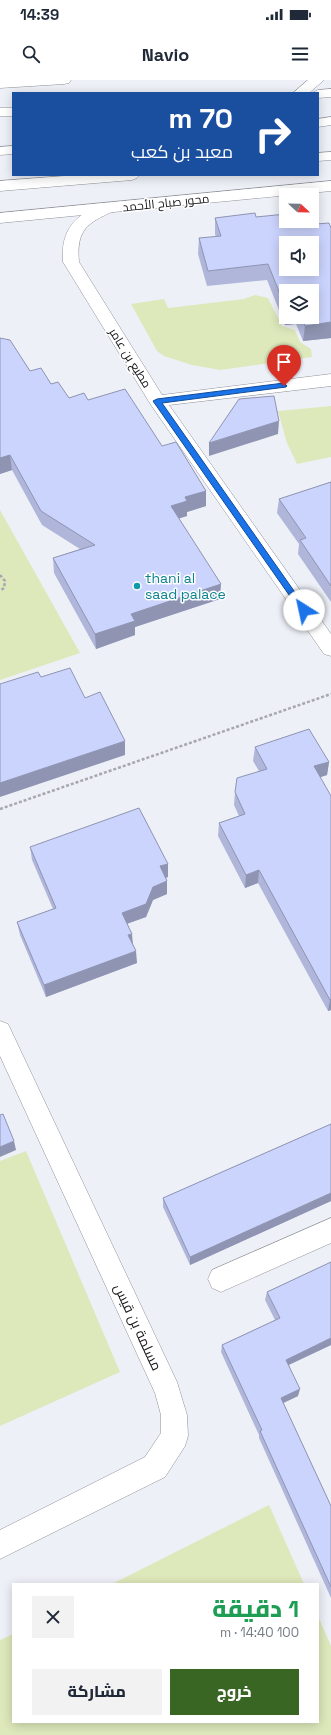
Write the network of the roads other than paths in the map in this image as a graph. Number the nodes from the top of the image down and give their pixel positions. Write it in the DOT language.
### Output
graph roads {
  1 [pos="64,80"];
  2 [pos="317,80"];
  3 [pos="0,84"];
  4 [pos="301,92"];
  5 [pos="331,93"];
  6 [pos="319,94"];
  7 [pos="0,112"];
  8 [pos="12,112"];
  9 [pos="331,122"];
  10 [pos="319,123"];
  11 [pos="12,150"];
  12 [pos="0,151"];
  13 [pos="331,156"];
  14 [pos="319,158"];
  15 [pos="120,176"];
  16 [pos="0,186"];
  17 [pos="331,186"];
  18 [pos="109,208"];
  19 [pos="0,218"];
  20 [pos="331,380"];
  21 [pos="157,401"];
  22 [pos="331,649"];
  23 [pos="4,1053"];
  24 [pos="331,1230"];
  25 [pos="221,1278"];
  26 [pos="0,1545"];
  1 -- 3 [label="main road"];
  2 -- 4 [label="main road"];
  5 -- 6 [label="main road"];
  7 -- 8 [label="main road"];
  9 -- 10 [label="main road"];
  11 -- 12 [label="main road"];
  13 -- 14 [label="main road"];
  15 -- 16 [label="main road"];
  17 -- 18 [label="main road, محور صباح الأحمد"];
  18 -- 19 [label="main road, محور صباح الأحمد"];
  18 -- 21 [label="main road, مطيع بن عامر"];
  20 -- 21 [label="main road"];
  21 -- 22 [label="main road, مطيع بن عامر"];
  23 -- 26 [label="main road, مسلمة بن قيس"];
  24 -- 25 [label="main road"];
}
